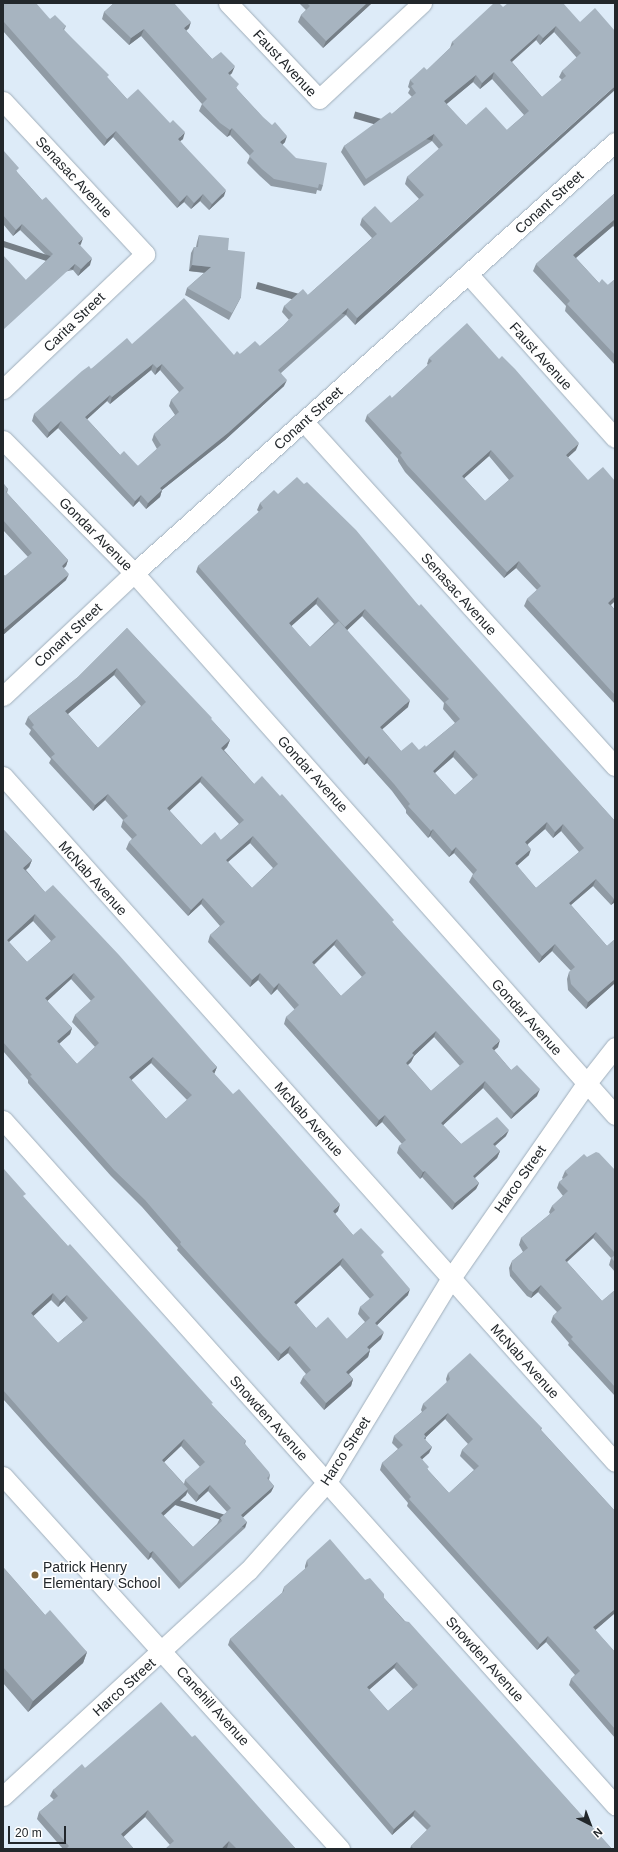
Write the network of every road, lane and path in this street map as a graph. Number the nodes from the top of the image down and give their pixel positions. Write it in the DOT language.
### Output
graph roads {
  1 [pos="228,3"];
  2 [pos="422,3"];
  3 [pos="3,101"];
  4 [pos="615,142"];
  5 [pos="144,254"];
  6 [pos="468,274"];
  7 [pos="3,389"];
  8 [pos="304,422"];
  9 [pos="615,438"];
  10 [pos="3,440"];
  11 [pos="134,573"];
  12 [pos="3,696"];
  13 [pos="615,766"];
  14 [pos="3,776"];
  15 [pos="615,1047"];
  16 [pos="586,1084"];
  17 [pos="615,1115"];
  18 [pos="3,1120"];
  19 [pos="451,1278"];
  20 [pos="615,1462"];
  21 [pos="3,1476"];
  22 [pos="327,1482"];
  23 [pos="164,1651"];
  24 [pos="3,1796"];
  25 [pos="615,1805"];
  26 [pos="340,1849"];
  1 -- 2 [label="street, Faust Avenue"];
  3 -- 5 [label="street, Senasac Avenue"];
  4 -- 6 [label="street, Conant Street"];
  5 -- 7 [label="street, Carita Street"];
  6 -- 8 [label="street, Conant Street"];
  6 -- 9 [label="street, Faust Avenue"];
  8 -- 11 [label="street, Conant Street"];
  8 -- 13 [label="street, Senasac Avenue"];
  10 -- 11 [label="street, Gondar Avenue"];
  11 -- 12 [label="street, Conant Street"];
  11 -- 16 [label="street, Gondar Avenue"];
  14 -- 19 [label="street, McNab Avenue"];
  15 -- 16 [label="street, Harco Street"];
  16 -- 17 [label="street, Gondar Avenue"];
  16 -- 19 [label="street, Harco Street"];
  18 -- 22 [label="street, Snowden Avenue"];
  19 -- 20 [label="street, McNab Avenue"];
  19 -- 22 [label="street, Harco Street"];
  21 -- 23 [label="street, Canehill Avenue"];
  22 -- 23 [label="street, Harco Street"];
  22 -- 25 [label="street, Snowden Avenue"];
  23 -- 24 [label="street, Harco Street"];
  23 -- 26 [label="street, Canehill Avenue"];
}
